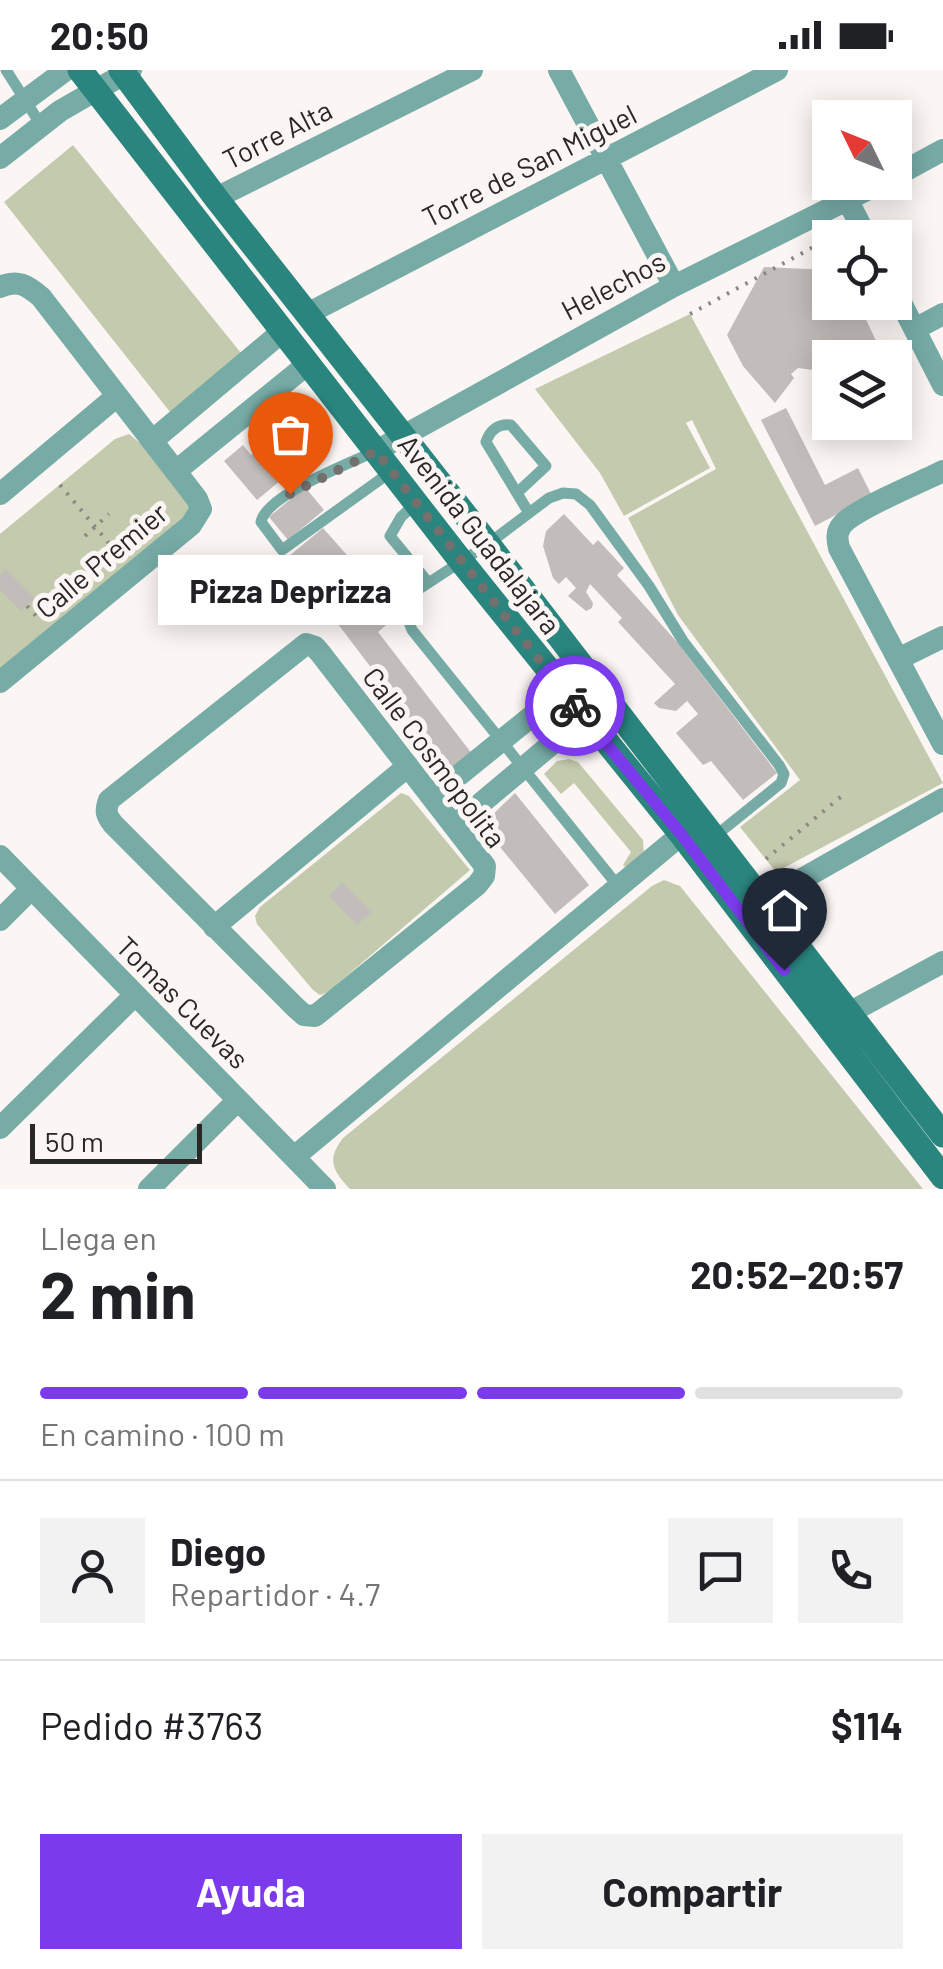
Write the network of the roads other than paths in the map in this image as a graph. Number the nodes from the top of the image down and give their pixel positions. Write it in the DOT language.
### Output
graph roads {
  1 [pos="6,70"];
  2 [pos="66,70"];
  3 [pos="472,70"];
  4 [pos="559,70"];
  5 [pos="777,70"];
  6 [pos="125,71"];
  7 [pos="88,80"];
  8 [pos="24,100"];
  9 [pos="0,119"];
  10 [pos="41,126"];
  11 [pos="943,150"];
  12 [pos="0,158"];
  13 [pos="606,160"];
  14 [pos="912,167"];
  15 [pos="216,198"];
  16 [pos="848,201"];
  17 [pos="858,220"];
  18 [pos="674,286"];
  19 [pos="0,287"];
  20 [pos="309,313"];
  21 [pos="943,314"];
  22 [pos="910,320"];
  23 [pos="915,329"];
  24 [pos="283,330"];
  25 [pos="308,363"];
  26 [pos="943,384"];
  27 [pos="117,396"];
  28 [pos="402,434"];
  29 [pos="152,441"];
  30 [pos="384,461"];
  31 [pos="176,471"];
  32 [pos="943,471"];
  33 [pos="518,492"];
  34 [pos="0,494"];
  35 [pos="416,502"];
  36 [pos="529,513"];
  37 [pos="488,544"];
  38 [pos="461,561"];
  39 [pos="427,581"];
  40 [pos="943,637"];
  41 [pos="898,659"];
  42 [pos="0,682"];
  43 [pos="564,690"];
  44 [pos="584,718"];
  45 [pos="503,740"];
  46 [pos="943,744"];
  47 [pos="408,766"];
  48 [pos="524,767"];
  49 [pos="432,797"];
  50 [pos="943,799"];
  51 [pos="455,825"];
  52 [pos="699,830"];
  53 [pos="0,856"];
  54 [pos="618,886"];
  55 [pos="32,889"];
  56 [pos="752,907"];
  57 [pos="0,920"];
  58 [pos="214,927"];
  59 [pos="943,962"];
  60 [pos="134,996"];
  61 [pos="838,1019"];
  62 [pos="238,1100"];
  63 [pos="0,1128"];
  64 [pos="943,1135"];
  65 [pos="294,1156"];
  66 [pos="943,1177"];
  67 [pos="149,1189"];
  68 [pos="325,1189"];
  1 -- 8 [label="lane"];
  2 -- 8 [label="street"];
  3 -- 15 [label="street, Torre Alta"];
  4 -- 13 [label="street"];
  5 -- 13 [label="street, Torre de San Miguel"];
  6 -- 7 [label="street"];
  6 -- 15 [label="main road, Avenida Guadalajara"];
  7 -- 10 [label="street"];
  7 -- 24 [label="main road, Avenida Guadalajara"];
  8 -- 9 [label="street"];
  8 -- 10 [label="lane"];
  10 -- 12 [label="street"];
  11 -- 14 [label="street"];
  13 -- 18 [label="street"];
  13 -- 20 [label="street, Torre de San Miguel"];
  15 -- 20 [label="main road, Avenida Guadalajara"];
  16 -- 17 [label="street"];
  16 -- 18 [label="street, Helechos"];
  18 -- 28 [label="street, Helechos"];
  19 -- 27 [label="street, Calle Premier"];
  20 -- 28 [label="main road, Avenida Guadalajara"];
  21 -- 23 [label="street"];
  22 -- 23 [label="street"];
  23 -- 26 [label="street"];
  24 -- 25 [label="main road, Avenida Guadalajara"];
  24 -- 29 [label="street"];
  25 -- 30 [label="main road, Avenida Guadalajara"];
  25 -- 31 [label="street, Calle Premier"];
  27 -- 29 [label="street, Calle Premier"];
  27 -- 34 [label="street"];
  28 -- 30 [label="street, Helechos"];
  28 -- 37 [label="main road, Avenida Guadalajara"];
  29 -- 31 [label="street, Calle Premier"];
  30 -- 30 [label="lane"];
  30 -- 35 [label="main road, Avenida Guadalajara"];
  31 -- 42 [label="street, Calle Premier"];
  32 -- 41 [label="street"];
  33 -- 33 [label="lane"];
  33 -- 36 [label="lane"];
  35 -- 38 [label="main road, Avenida Guadalajara"];
  35 -- 39 [label="lane"];
  36 -- 37 [label="lane"];
  36 -- 52 [label="lane"];
  37 -- 38 [label="lane"];
  37 -- 52 [label="main road, Avenida Guadalajara"];
  38 -- 39 [label="lane"];
  38 -- 43 [label="main road, Avenida Guadalajara"];
  39 -- 45 [label="lane"];
  40 -- 41 [label="street"];
  41 -- 46 [label="street"];
  43 -- 44 [label="main road, Avenida Guadalajara"];
  43 -- 45 [label="street"];
  44 -- 48 [label="street"];
  44 -- 52 [label="main road, Avenida Guadalajara"];
  45 -- 48 [label="lane"];
  45 -- 49 [label="street"];
  47 -- 49 [label="street, Calle Cosmopolita"];
  47 -- 58 [label="street"];
  47 -- 58 [label="street, Calle Cosmopolita"];
  48 -- 51 [label="street"];
  48 -- 54 [label="lane"];
  49 -- 51 [label="street, Calle Cosmopolita"];
  50 -- 56 [label="street"];
  51 -- 58 [label="street, Calle Cosmopolita"];
  52 -- 54 [label="street"];
  52 -- 56 [label="main road, Avenida Guadalajara"];
  53 -- 55 [label="street, Tomas Cuevas"];
  54 -- 65 [label="street"];
  55 -- 57 [label="street"];
  55 -- 60 [label="street, Tomas Cuevas"];
  56 -- 61 [label="main road, Avenida Guadalajara"];
  59 -- 61 [label="street"];
  60 -- 62 [label="street, Tomas Cuevas"];
  60 -- 63 [label="street"];
  61 -- 64 [label="main road, Avenida Guadalajara"];
  61 -- 66 [label="main road, Avenida Guadalajara"];
  62 -- 65 [label="street, Tomas Cuevas"];
  62 -- 67 [label="street"];
  65 -- 68 [label="street, Tomas Cuevas"];
}
